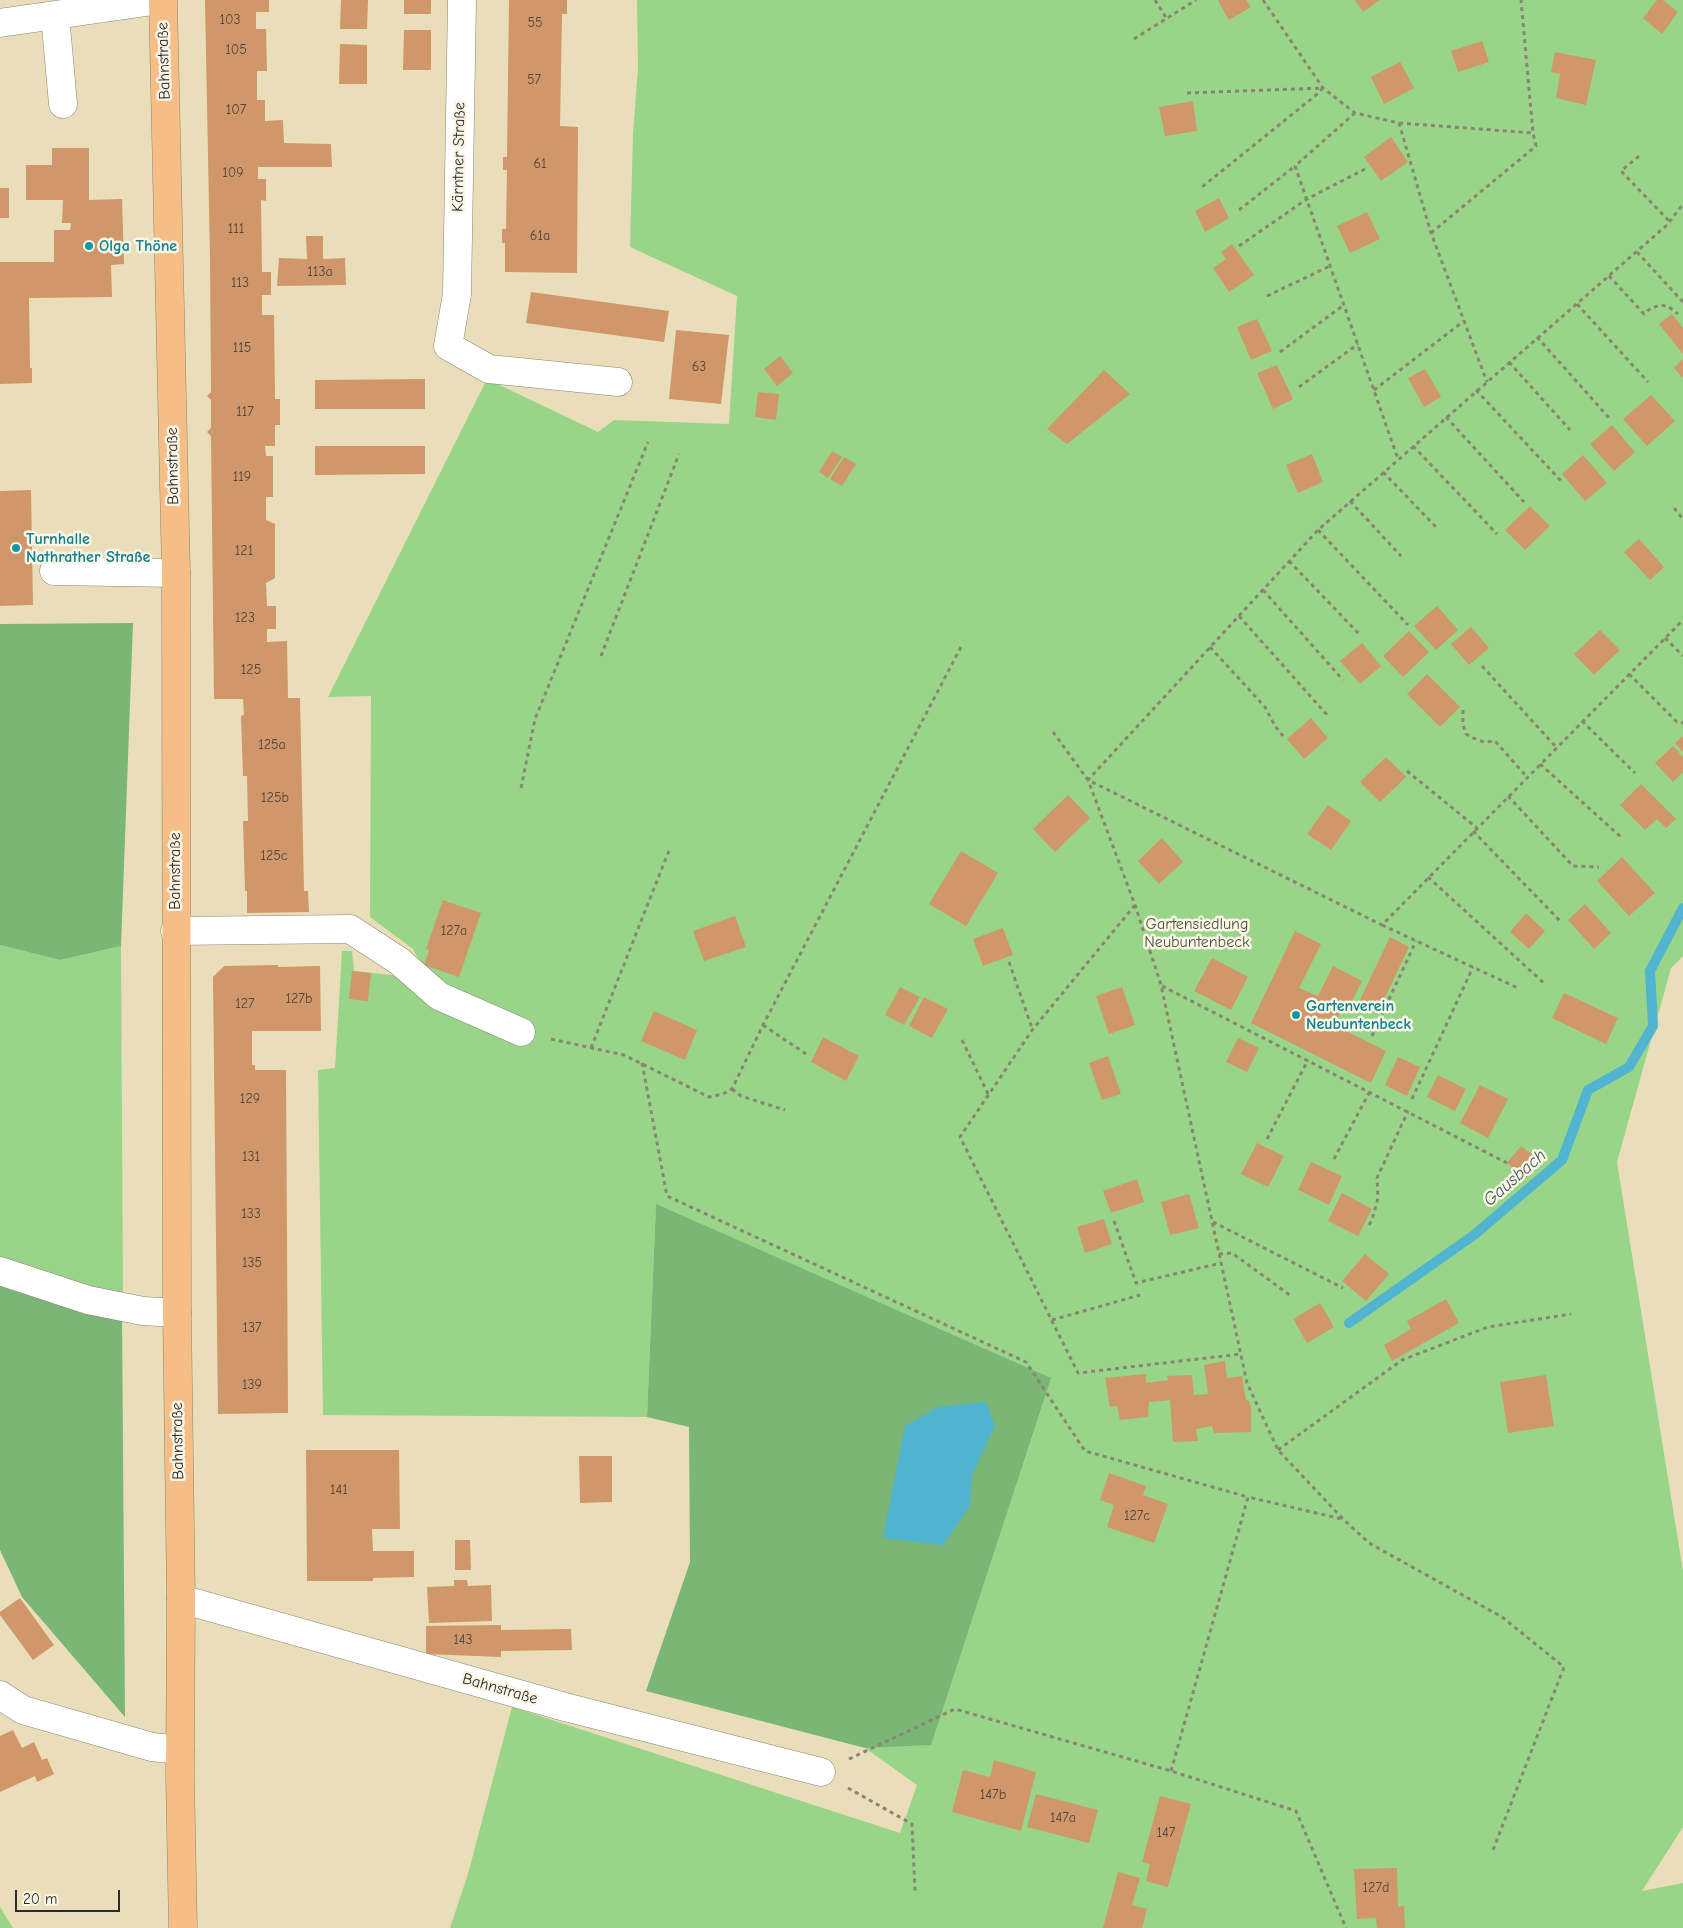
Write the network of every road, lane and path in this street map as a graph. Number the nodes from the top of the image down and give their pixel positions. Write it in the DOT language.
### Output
graph roads {
  1 [pos="161,0"];
  2 [pos="462,0"];
  3 [pos="1155,0"];
  4 [pos="1196,0"];
  5 [pos="1263,0"];
  6 [pos="1521,0"];
  7 [pos="55,15"];
  8 [pos="1167,19"];
  9 [pos="0,23"];
  10 [pos="1134,39"];
  11 [pos="1323,88"];
  12 [pos="1187,93"];
  13 [pos="63,104"];
  14 [pos="1355,113"];
  15 [pos="1399,123"];
  16 [pos="1533,133"];
  17 [pos="1639,156"];
  18 [pos="1295,166"];
  19 [pos="1365,169"];
  20 [pos="1202,187"];
  21 [pos="1307,199"];
  22 [pos="1683,204"];
  23 [pos="1239,210"];
  24 [pos="1670,222"];
  25 [pos="1431,233"];
  26 [pos="1240,246"];
  27 [pos="1637,252"];
  28 [pos="1330,266"];
  29 [pos="1609,276"];
  30 [pos="1267,296"];
  31 [pos="1683,302"];
  32 [pos="1577,304"];
  33 [pos="1344,305"];
  34 [pos="1678,314"];
  35 [pos="1464,321"];
  36 [pos="1537,337"];
  37 [pos="1358,344"];
  38 [pos="1280,352"];
  39 [pos="1509,362"];
  40 [pos="618,382"];
  41 [pos="1486,382"];
  42 [pos="1648,382"];
  43 [pos="1299,387"];
  44 [pos="1374,390"];
  45 [pos="1476,390"];
  46 [pos="1446,417"];
  47 [pos="1611,420"];
  48 [pos="1570,430"];
  49 [pos="648,442"];
  50 [pos="1413,446"];
  51 [pos="679,454"];
  52 [pos="1398,459"];
  53 [pos="1383,472"];
  54 [pos="1562,482"];
  55 [pos="1350,501"];
  56 [pos="1524,502"];
  57 [pos="1674,508"];
  58 [pos="1683,519"];
  59 [pos="1437,528"];
  60 [pos="1318,530"];
  61 [pos="1497,534"];
  62 [pos="1401,556"];
  63 [pos="1289,561"];
  64 [pos="54,571"];
  65 [pos="176,573"];
  66 [pos="1263,590"];
  67 [pos="1239,616"];
  68 [pos="1683,620"];
  69 [pos="1408,625"];
  70 [pos="1361,636"];
  71 [pos="1665,638"];
  72 [pos="962,645"];
  73 [pos="1210,647"];
  74 [pos="601,656"];
  75 [pos="1683,656"];
  76 [pos="1482,666"];
  77 [pos="1629,674"];
  78 [pos="1343,680"];
  79 [pos="1463,710"];
  80 [pos="1328,716"];
  81 [pos="1582,721"];
  82 [pos="1683,723"];
  83 [pos="1053,732"];
  84 [pos="1283,736"];
  85 [pos="1556,747"];
  86 [pos="1540,764"];
  87 [pos="1407,771"];
  88 [pos="1635,773"];
  89 [pos="1527,777"];
  90 [pos="1088,780"];
  91 [pos="521,788"];
  92 [pos="1508,796"];
  93 [pos="1477,828"];
  94 [pos="1473,831"];
  95 [pos="1622,838"];
  96 [pos="670,848"];
  97 [pos="1599,867"];
  98 [pos="1428,877"];
  99 [pos="1135,905"];
  100 [pos="1560,921"];
  101 [pos="1382,925"];
  102 [pos="175,931"];
  103 [pos="1416,941"];
  104 [pos="1008,962"];
  105 [pos="1473,967"];
  106 [pos="1546,984"];
  107 [pos="1161,985"];
  108 [pos="1520,989"];
  109 [pos="763,1025"];
  110 [pos="1033,1028"];
  111 [pos="521,1032"];
  112 [pos="1372,1036"];
  113 [pos="962,1040"];
  114 [pos="591,1048"];
  115 [pos="809,1056"];
  116 [pos="1308,1060"];
  117 [pos="642,1063"];
  118 [pos="732,1089"];
  119 [pos="1370,1091"];
  120 [pos="989,1096"];
  121 [pos="1412,1099"];
  122 [pos="785,1110"];
  123 [pos="1408,1111"];
  124 [pos="1267,1139"];
  125 [pos="1334,1159"];
  126 [pos="1507,1162"];
  127 [pos="1114,1221"];
  128 [pos="1212,1222"];
  129 [pos="1369,1225"];
  130 [pos="1220,1254"];
  131 [pos="1221,1262"];
  132 [pos="0,1271"];
  133 [pos="1343,1288"];
  134 [pos="1140,1294"];
  135 [pos="1291,1296"];
  136 [pos="177,1313"];
  137 [pos="1572,1314"];
  138 [pos="1052,1320"];
  139 [pos="1241,1354"];
  140 [pos="1278,1450"];
  141 [pos="1248,1497"];
  142 [pos="1342,1519"];
  143 [pos="181,1599"];
  144 [pos="0,1695"];
  145 [pos="180,1750"];
  146 [pos="1171,1771"];
  147 [pos="821,1772"];
  148 [pos="1493,1850"];
  149 [pos="915,1891"];
  150 [pos="183,1928"];
  151 [pos="1346,1928"];
  1 -- 7 [label="street"];
  1 -- 65 [label="main road, Bahnstraße"];
  2 -- 40 [label="street, Kärntner Straße"];
  3 -- 8 [label="path"];
  4 -- 8 [label="path"];
  5 -- 11 [label="path"];
  6 -- 16 [label="path"];
  7 -- 9 [label="street"];
  7 -- 13 [label="street"];
  8 -- 10 [label="path"];
  11 -- 12 [label="path"];
  11 -- 14 [label="path"];
  11 -- 20 [label="path"];
  14 -- 15 [label="path"];
  14 -- 18 [label="path"];
  15 -- 16 [label="path"];
  15 -- 25 [label="path"];
  16 -- 25 [label="path"];
  17 -- 24 [label="path"];
  18 -- 21 [label="path"];
  18 -- 23 [label="path"];
  19 -- 21 [label="path"];
  21 -- 26 [label="path"];
  21 -- 28 [label="path"];
  22 -- 24 [label="path"];
  24 -- 27 [label="path"];
  25 -- 35 [label="path"];
  27 -- 29 [label="path"];
  27 -- 31 [label="path"];
  28 -- 30 [label="path"];
  28 -- 33 [label="path"];
  29 -- 32 [label="path"];
  29 -- 34 [label="path"];
  32 -- 36 [label="path"];
  32 -- 42 [label="path"];
  33 -- 37 [label="path"];
  33 -- 38 [label="path"];
  35 -- 41 [label="path"];
  35 -- 44 [label="path"];
  36 -- 39 [label="path"];
  36 -- 47 [label="path"];
  37 -- 43 [label="path"];
  37 -- 44 [label="path"];
  39 -- 41 [label="path"];
  39 -- 48 [label="path"];
  41 -- 45 [label="path"];
  44 -- 52 [label="path"];
  45 -- 46 [label="path"];
  45 -- 54 [label="path"];
  46 -- 50 [label="path"];
  46 -- 56 [label="path"];
  49 -- 91 [label="path"];
  50 -- 52 [label="path"];
  50 -- 61 [label="path"];
  51 -- 74 [label="path"];
  52 -- 53 [label="path"];
  53 -- 55 [label="path"];
  53 -- 59 [label="path"];
  55 -- 60 [label="path"];
  55 -- 62 [label="path"];
  57 -- 58 [label="path"];
  60 -- 63 [label="path"];
  60 -- 69 [label="path"];
  63 -- 66 [label="path"];
  63 -- 70 [label="path"];
  64 -- 65 [label="street"];
  65 -- 102 [label="main road, Bahnstraße"];
  66 -- 67 [label="path"];
  66 -- 78 [label="path"];
  67 -- 73 [label="path"];
  67 -- 80 [label="path"];
  68 -- 71 [label="path"];
  71 -- 75 [label="path"];
  71 -- 77 [label="path"];
  72 -- 109 [label="path"];
  73 -- 84 [label="path"];
  73 -- 90 [label="path"];
  76 -- 85 [label="path"];
  77 -- 81 [label="path"];
  77 -- 82 [label="path"];
  79 -- 89 [label="path"];
  81 -- 85 [label="path"];
  81 -- 88 [label="path"];
  83 -- 90 [label="path"];
  85 -- 86 [label="path"];
  86 -- 89 [label="path"];
  86 -- 95 [label="path"];
  87 -- 93 [label="path"];
  89 -- 92 [label="path"];
  90 -- 99 [label="path"];
  90 -- 101 [label="path"];
  92 -- 93 [label="path"];
  92 -- 97 [label="path"];
  93 -- 94 [label="path"];
  94 -- 98 [label="path"];
  94 -- 100 [label="path"];
  96 -- 114 [label="path"];
  98 -- 101 [label="path"];
  98 -- 106 [label="path"];
  99 -- 107 [label="path"];
  99 -- 110 [label="path"];
  101 -- 103 [label="path"];
  102 -- 111 [label="street, Bahnstraße"];
  102 -- 136 [label="main road, Bahnstraße"];
  103 -- 105 [label="path"];
  103 -- 112 [label="path"];
  104 -- 110 [label="path"];
  105 -- 108 [label="path"];
  105 -- 121 [label="path"];
  107 -- 116 [label="path"];
  107 -- 128 [label="path"];
  109 -- 115 [label="path"];
  109 -- 118 [label="path"];
  110 -- 120 [label="path"];
  111 -- 114 [label="path"];
  113 -- 120 [label="path"];
  114 -- 117 [label="path"];
  116 -- 119 [label="path"];
  116 -- 124 [label="path"];
  117 -- 118 [label="path"];
  117 -- 141 [label="path"];
  118 -- 122 [label="path"];
  119 -- 123 [label="path"];
  119 -- 125 [label="path"];
  120 -- 138 [label="path"];
  123 -- 126 [label="path"];
  123 -- 129 [label="path"];
  127 -- 131 [label="path"];
  128 -- 130 [label="path"];
  128 -- 133 [label="path"];
  130 -- 131 [label="path"];
  130 -- 135 [label="path"];
  131 -- 139 [label="path"];
  132 -- 136 [label="street"];
  134 -- 138 [label="path"];
  136 -- 143 [label="main road, Bahnstraße"];
  137 -- 140 [label="path"];
  138 -- 139 [label="path"];
  139 -- 140 [label="path"];
  140 -- 142 [label="path"];
  141 -- 142 [label="path"];
  141 -- 146 [label="path"];
  142 -- 148 [label="path"];
  143 -- 145 [label="main road, Bahnstraße"];
  143 -- 147 [label="street, Bahnstraße"];
  144 -- 145 [label="street"];
  145 -- 150 [label="main road, Bahnstraße"];
  146 -- 147 [label="path"];
  146 -- 151 [label="path"];
  147 -- 149 [label="path"];
}
